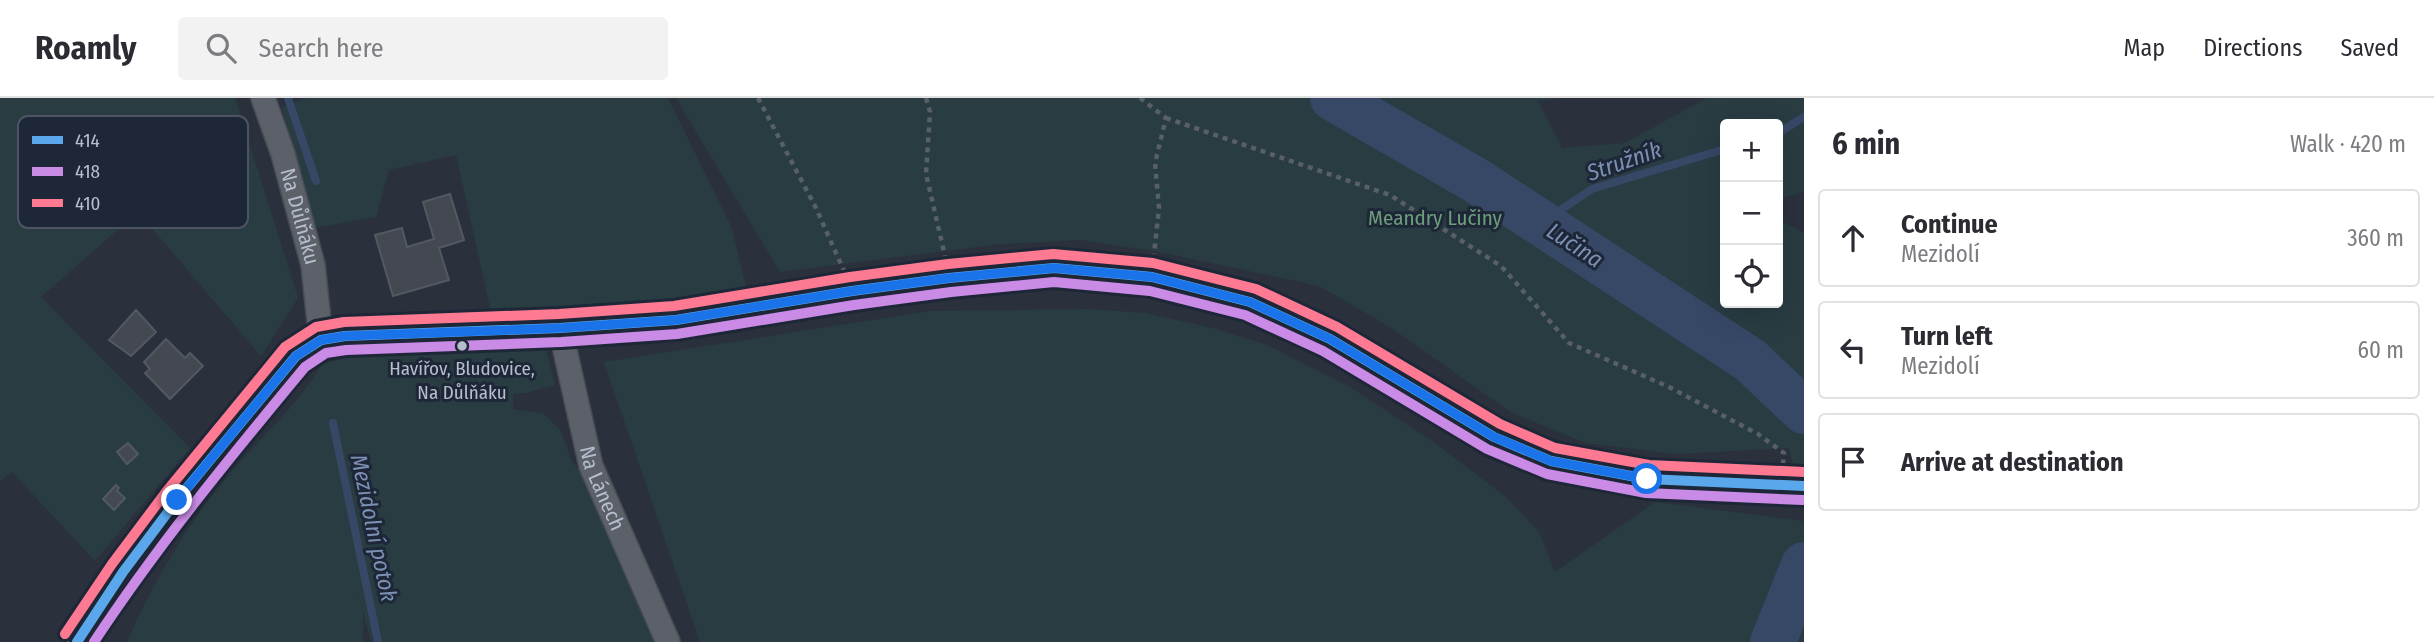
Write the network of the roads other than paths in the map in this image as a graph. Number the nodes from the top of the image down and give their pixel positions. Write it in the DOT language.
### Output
graph roads {
  1 [pos="263,98"];
  2 [pos="561,328"];
  3 [pos="321,340"];
  4 [pos="1793,486"];
  5 [pos="77,642"];
  6 [pos="668,642"];
  1 -- 3 [label="street, Na Důlňáku"];
  2 -- 3 [label="street"];
  2 -- 4 [label="street"];
  2 -- 6 [label="street, Na Lánech"];
  3 -- 5 [label="street"];
}
